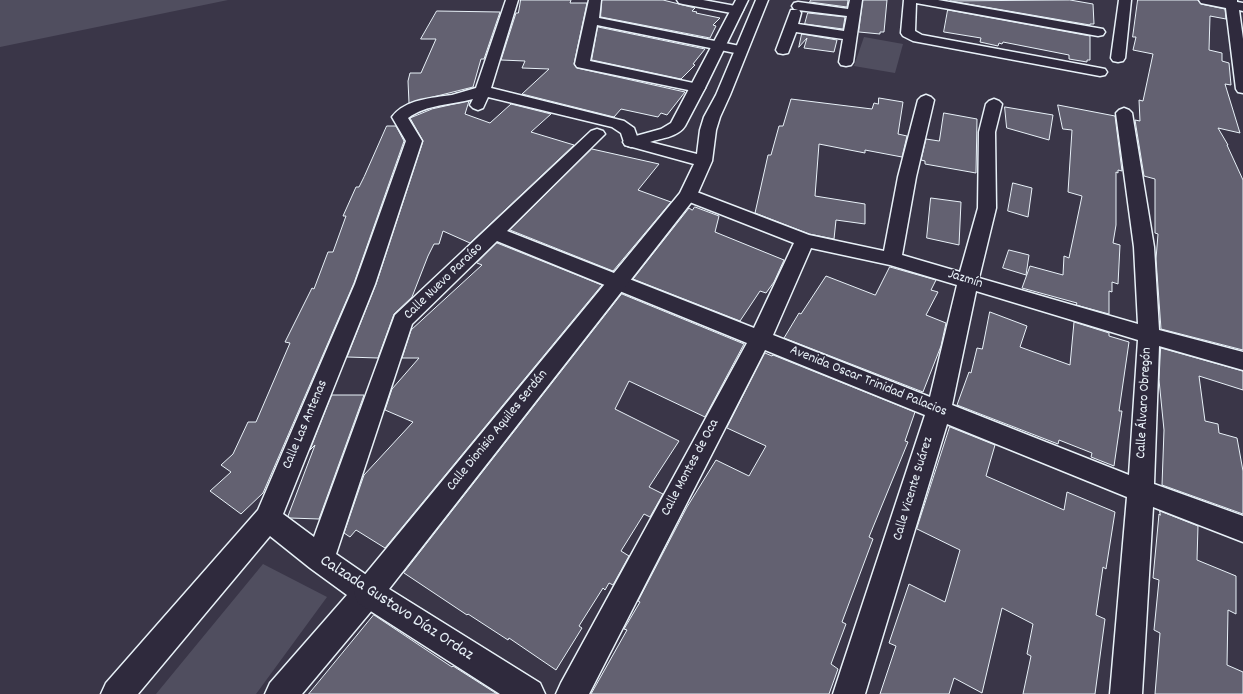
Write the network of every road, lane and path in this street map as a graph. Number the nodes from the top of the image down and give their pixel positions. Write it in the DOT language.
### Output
graph roads {
  1 [pos="512,0"];
  2 [pos="594,0"];
  3 [pos="683,0"];
  4 [pos="762,0"];
  5 [pos="856,0"];
  6 [pos="910,0"];
  7 [pos="917,0"];
  8 [pos="1123,0"];
  9 [pos="1206,0"];
  10 [pos="799,3"];
  11 [pos="1235,4"];
  12 [pos="739,5"];
  13 [pos="854,13"];
  14 [pos="592,20"];
  15 [pos="791,27"];
  16 [pos="1098,32"];
  17 [pos="850,36"];
  18 [pos="718,45"];
  19 [pos="740,50"];
  20 [pos="783,50"];
  21 [pos="1118,58"];
  22 [pos="846,62"];
  23 [pos="1100,72"];
  24 [pos="698,88"];
  25 [pos="1243,90"];
  26 [pos="926,100"];
  27 [pos="488,104"];
  28 [pos="994,104"];
  29 [pos="1124,113"];
  30 [pos="597,134"];
  31 [pos="631,142"];
  32 [pos="704,161"];
  33 [pos="688,196"];
  34 [pos="495,233"];
  35 [pos="805,240"];
  36 [pos="892,259"];
  37 [pos="968,281"];
  38 [pos="618,282"];
  39 [pos="1149,335"];
  40 [pos="760,339"];
  41 [pos="1243,361"];
  42 [pos="939,410"];
  43 [pos="1141,491"];
  44 [pos="268,518"];
  45 [pos="1243,529"];
  46 [pos="320,559"];
  47 [pos="368,593"];
  48 [pos="116,694"];
  49 [pos="281,694"];
  50 [pos="529,694"];
  51 [pos="572,694"];
  52 [pos="849,694"];
  53 [pos="1126,694"];
  1 -- 27 [label="street"];
  2 -- 14 [label="street"];
  3 -- 12 [label="street"];
  4 -- 19 [label="street, Calle Dionisio Aquiles Serdán"];
  5 -- 13 [label="street"];
  6 -- 23 [label="street"];
  7 -- 16 [label="street"];
  8 -- 21 [label="street"];
  9 -- 11 [label="street"];
  10 -- 13 [label="street"];
  10 -- 15 [label="street"];
  11 -- 25 [label="street"];
  12 -- 18 [label="street"];
  13 -- 17 [label="street"];
  14 -- 18 [label="street"];
  14 -- 24 [label="street"];
  15 -- 17 [label="street"];
  15 -- 20 [label="street"];
  17 -- 22 [label="street"];
  18 -- 19 [label="street"];
  18 -- 24 [label="street"];
  19 -- 32 [label="street, Calle Dionisio Aquiles Serdán"];
  24 -- 31 [label="street"];
  26 -- 36 [label="street"];
  27 -- 30 [label="street"];
  27 -- 31 [label="street"];
  27 -- 44 [label="street, Calle Las Antenas"];
  28 -- 37 [label="street, Calle Vicente Suárez"];
  29 -- 39 [label="street, Calle Álvaro Obregón"];
  30 -- 31 [label="street"];
  30 -- 34 [label="street, Calle Nuevo Paraíso"];
  31 -- 32 [label="street"];
  32 -- 33 [label="street, Calle Dionisio Aquiles Serdán"];
  33 -- 35 [label="street, Jazmín"];
  33 -- 38 [label="street, Calle Dionisio Aquiles Serdán"];
  34 -- 38 [label="street, Avenida Oscar Trinidad Palacios"];
  34 -- 46 [label="street, Calle Nuevo Paraíso"];
  35 -- 36 [label="street, Jazmín"];
  35 -- 40 [label="street, Calle Montes de Oca"];
  36 -- 37 [label="street, Jazmín"];
  37 -- 39 [label="street, Jazmín"];
  37 -- 42 [label="street, Calle Vicente Suárez"];
  38 -- 40 [label="street, Avenida Oscar Trinidad Palacios"];
  38 -- 47 [label="street, Calle Dionisio Aquiles Serdán"];
  39 -- 41 [label="street, Jazmín"];
  39 -- 43 [label="street, Calle Álvaro Obregón"];
  40 -- 42 [label="street, Avenida Oscar Trinidad Palacios"];
  40 -- 51 [label="street, Calle Montes de Oca"];
  42 -- 43 [label="street, Avenida Oscar Trinidad Palacios"];
  42 -- 52 [label="street, Calle Vicente Suárez"];
  43 -- 45 [label="street, Avenida Oscar Trinidad Palacios"];
  43 -- 53 [label="street, Calle Álvaro Obregón"];
  44 -- 46 [label="street, Calzada Gustavo Díaz Ordaz"];
  44 -- 48 [label="street, Calle Las Antenas"];
  46 -- 47 [label="street, Calzada Gustavo Díaz Ordaz"];
  47 -- 49 [label="street, Calle Dionisio Aquiles Serdán"];
  47 -- 50 [label="street, Calzada Gustavo Díaz Ordaz"];
}
